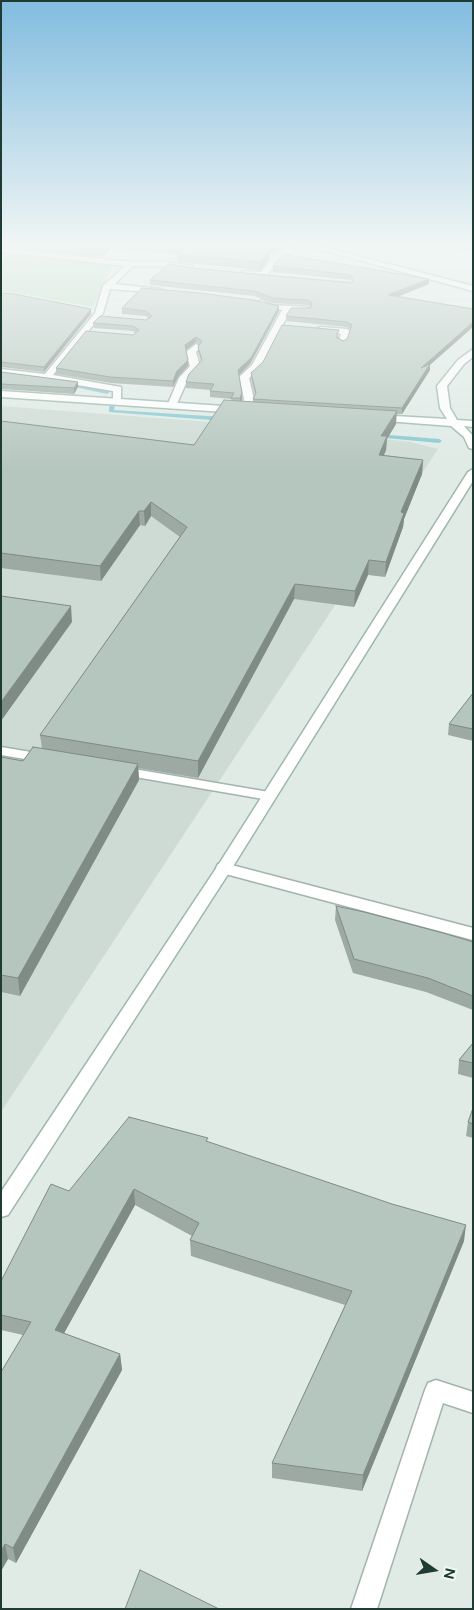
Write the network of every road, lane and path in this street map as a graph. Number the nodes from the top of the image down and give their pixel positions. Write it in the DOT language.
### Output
graph roads {
  1 [pos="93,323"];
  2 [pos="282,323"];
  3 [pos="312,329"];
  4 [pos="82,332"];
  5 [pos="99,334"];
  6 [pos="342,342"];
  7 [pos="196,347"];
  8 [pos="473,352"];
  9 [pos="1,372"];
  10 [pos="46,377"];
  11 [pos="1,394"];
  12 [pos="118,402"];
  13 [pos="172,406"];
  14 [pos="368,417"];
  15 [pos="453,422"];
  16 [pos="473,424"];
  17 [pos="473,446"];
  18 [pos="473,472"];
  19 [pos="1,751"];
  20 [pos="59,760"];
  21 [pos="107,768"];
  22 [pos="270,796"];
  23 [pos="224,868"];
  24 [pos="473,934"];
  25 [pos="1,1209"];
  26 [pos="473,1404"];
  27 [pos="364,1609"];
  1 -- 4 [label="street"];
  2 -- 13 [label="street"];
  3 -- 6 [label="street"];
  4 -- 5 [label="street"];
  4 -- 10 [label="street"];
  7 -- 13 [label="street"];
  8 -- 15 [label="street"];
  9 -- 10 [label="street"];
  10 -- 12 [label="street"];
  11 -- 12 [label="street"];
  12 -- 13 [label="street"];
  14 -- 15 [label="street"];
  15 -- 16 [label="street"];
  15 -- 17 [label="street"];
  18 -- 22 [label="street"];
  19 -- 20 [label="lane"];
  21 -- 22 [label="lane"];
  22 -- 23 [label="street"];
  23 -- 24 [label="street"];
  23 -- 25 [label="street"];
  26 -- 27 [label="street"];
}
